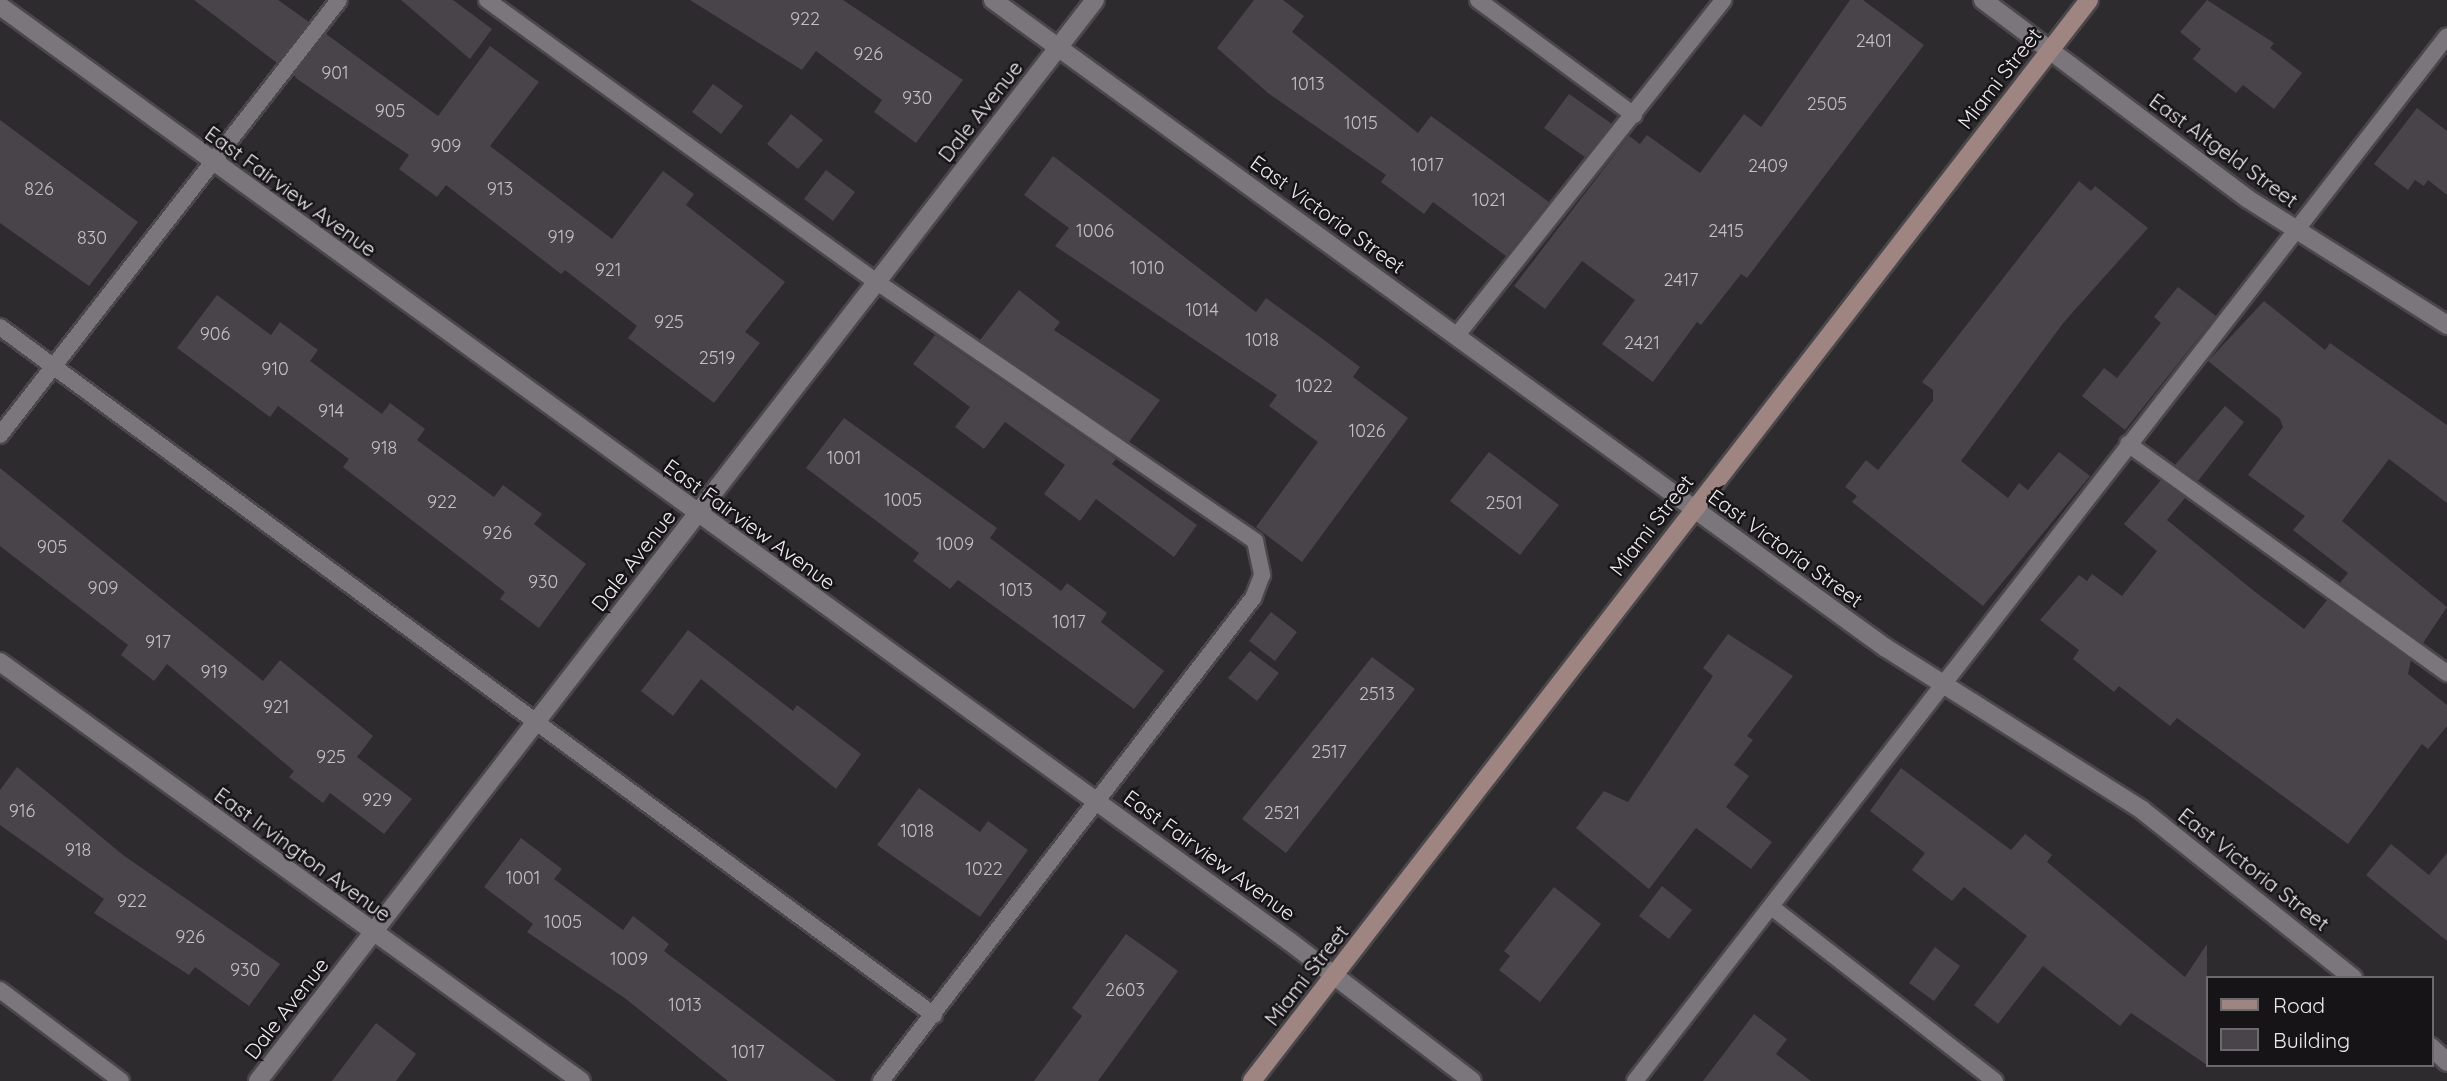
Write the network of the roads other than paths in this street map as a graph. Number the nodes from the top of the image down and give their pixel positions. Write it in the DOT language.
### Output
graph roads {
  1 [pos="339,0"];
  2 [pos="487,0"];
  3 [pos="993,0"];
  4 [pos="1095,0"];
  5 [pos="1478,0"];
  6 [pos="1723,0"];
  7 [pos="1983,0"];
  8 [pos="2089,0"];
  9 [pos="0,6"];
  10 [pos="2447,36"];
  11 [pos="1058,47"];
  12 [pos="2050,50"];
  13 [pos="1633,115"];
  14 [pos="212,162"];
  15 [pos="2296,230"];
  16 [pos="877,282"];
  17 [pos="2447,324"];
  18 [pos="0,327"];
  19 [pos="1457,335"];
  20 [pos="55,367"];
  21 [pos="0,435"];
  22 [pos="2128,444"];
  23 [pos="1692,508"];
  24 [pos="697,514"];
  25 [pos="0,662"];
  26 [pos="2447,673"];
  27 [pos="1944,685"];
  28 [pos="535,724"];
  29 [pos="1093,798"];
  30 [pos="1774,909"];
  31 [pos="373,933"];
  32 [pos="1334,975"];
  33 [pos="2350,976"];
  34 [pos="0,990"];
  35 [pos="934,1015"];
  36 [pos="2433,1049"];
  37 [pos="2447,1062"];
  38 [pos="121,1081"];
  39 [pos="258,1081"];
  40 [pos="580,1081"];
  41 [pos="881,1081"];
  42 [pos="1252,1081"];
  43 [pos="1472,1081"];
  44 [pos="1635,1081"];
  45 [pos="1995,1081"];
  1 -- 14 [label="lane"];
  2 -- 16 [label="lane"];
  3 -- 11 [label="street, East Victoria Street"];
  4 -- 11 [label="street, Dale Avenue"];
  5 -- 13 [label="lane"];
  6 -- 13 [label="lane"];
  7 -- 12 [label="street, East Altgeld Street"];
  8 -- 12 [label="street, Miami Street"];
  9 -- 14 [label="street, East Fairview Avenue"];
  10 -- 15 [label="lane"];
  11 -- 16 [label="street, Dale Avenue"];
  11 -- 19 [label="street, East Victoria Street"];
  12 -- 15 [label="street, East Altgeld Street"];
  12 -- 23 [label="street, Miami Street"];
  13 -- 19 [label="lane"];
  14 -- 20 [label="lane"];
  14 -- 24 [label="street, East Fairview Avenue"];
  15 -- 17 [label="street, East Altgeld Street"];
  15 -- 22 [label="lane"];
  16 -- 24 [label="street, Dale Avenue"];
  16 -- 29 [label="lane"];
  18 -- 20 [label="lane"];
  19 -- 23 [label="street, East Victoria Street"];
  20 -- 21 [label="lane"];
  20 -- 28 [label="lane"];
  22 -- 26 [label="lane"];
  22 -- 27 [label="lane"];
  23 -- 27 [label="street, East Victoria Street"];
  23 -- 32 [label="street, Miami Street"];
  24 -- 28 [label="street, Dale Avenue"];
  24 -- 29 [label="street, East Fairview Avenue"];
  25 -- 31 [label="street, East Irvington Avenue"];
  27 -- 30 [label="lane"];
  27 -- 33 [label="street, East Victoria Street"];
  28 -- 31 [label="street, Dale Avenue"];
  28 -- 35 [label="lane"];
  29 -- 32 [label="street, East Fairview Avenue"];
  29 -- 35 [label="lane"];
  30 -- 44 [label="lane"];
  30 -- 45 [label="lane"];
  31 -- 39 [label="street, Dale Avenue"];
  31 -- 40 [label="street, East Irvington Avenue"];
  32 -- 42 [label="street, Miami Street"];
  32 -- 43 [label="street, East Fairview Avenue"];
  34 -- 38 [label="lane"];
  35 -- 41 [label="lane"];
  36 -- 37 [label="street"];
}
